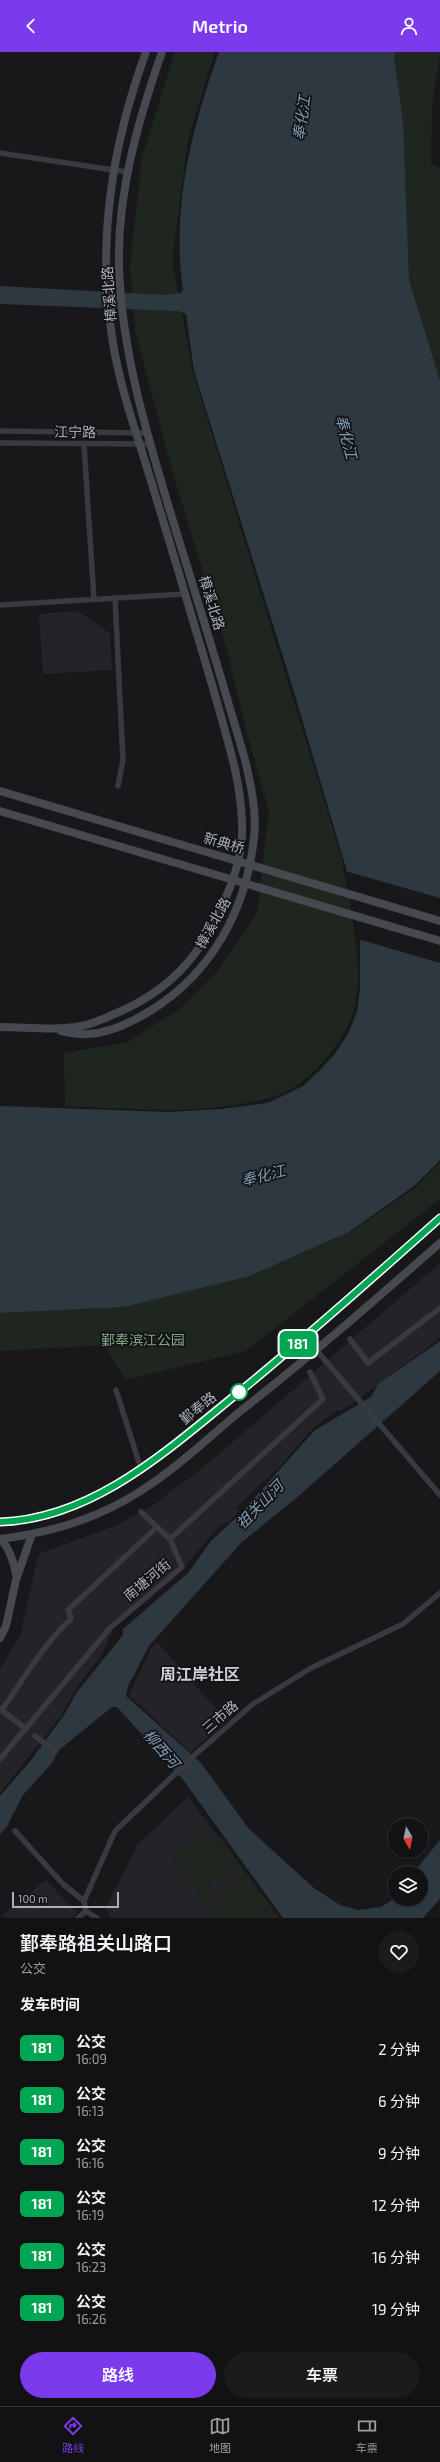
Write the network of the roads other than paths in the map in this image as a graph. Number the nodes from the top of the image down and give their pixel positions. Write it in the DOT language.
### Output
graph roads {
  1 [pos="146,52"];
  2 [pos="162,52"];
  3 [pos="0,153"];
  4 [pos="112,169"];
  5 [pos="127,172"];
  6 [pos="0,431"];
  7 [pos="146,433"];
  8 [pos="136,434"];
  9 [pos="0,443"];
  10 [pos="84,444"];
  11 [pos="150,444"];
  12 [pos="140,445"];
  13 [pos="185,594"];
  14 [pos="115,598"];
  15 [pos="94,599"];
  16 [pos="0,605"];
  17 [pos="118,786"];
  18 [pos="0,791"];
  19 [pos="0,811"];
  20 [pos="440,921"];
  21 [pos="440,941"];
  22 [pos="0,1027"];
  23 [pos="33,1027"];
  24 [pos="440,1218"];
  25 [pos="440,1243"];
  26 [pos="440,1308"];
  27 [pos="306,1338"];
  28 [pos="350,1338"];
  29 [pos="318,1351"];
  30 [pos="310,1372"];
  31 [pos="116,1390"];
  32 [pos="141,1469"];
  33 [pos="440,1495"];
  34 [pos="141,1512"];
  35 [pos="0,1522"];
  36 [pos="157,1527"];
  37 [pos="32,1534"];
  38 [pos="0,1539"];
  39 [pos="170,1539"];
  40 [pos="16,1580"];
  41 [pos="440,1593"];
  42 [pos="0,1638"];
  43 [pos="1,1709"];
  44 [pos="26,1728"];
  45 [pos="34,1736"];
  46 [pos="55,1751"];
  47 [pos="0,1759"];
  48 [pos="15,1831"];
  49 [pos="84,1901"];
  50 [pos="86,1911"];
  51 [pos="78,1918"];
  52 [pos="97,1918"];
  1 -- 4 [label="street, 樟溪北路"];
  2 -- 5 [label="street, 樟溪北路"];
  3 -- 4 [label="street"];
  4 -- 5 [label="street"];
  4 -- 8 [label="street, 樟溪北路"];
  5 -- 7 [label="street, 樟溪北路"];
  6 -- 8 [label="street, 江宁路"];
  7 -- 8 [label="street, 江宁路"];
  7 -- 11 [label="street, 樟溪北路"];
  8 -- 12 [label="street, 樟溪北路"];
  9 -- 10 [label="street, 江宁路"];
  10 -- 12 [label="street, 江宁路"];
  10 -- 15 [label="street"];
  11 -- 12 [label="street, 江宁路"];
  11 -- 23 [label="street, 樟溪北路"];
  12 -- 13 [label="street, 樟溪北路"];
  13 -- 14 [label="street"];
  13 -- 23 [label="street, 樟溪北路"];
  14 -- 15 [label="street"];
  14 -- 17 [label="street"];
  15 -- 16 [label="street"];
  18 -- 20 [label="street, 新典桥"];
  19 -- 21 [label="street"];
  22 -- 23 [label="street, 樟溪北路"];
  24 -- 27 [label="street, 鄞奉路"];
  25 -- 29 [label="street"];
  26 -- 28 [label="street"];
  27 -- 29 [label="street"];
  27 -- 32 [label="street, 鄞奉路"];
  29 -- 33 [label="street"];
  29 -- 37 [label="street"];
  30 -- 39 [label="street, 南塘河街"];
  31 -- 32 [label="street"];
  32 -- 35 [label="street, 鄞奉路"];
  34 -- 36 [label="street"];
  36 -- 39 [label="street"];
  36 -- 43 [label="street"];
  37 -- 38 [label="street"];
  37 -- 40 [label="street"];
  38 -- 40 [label="street"];
  39 -- 44 [label="street, 南塘河街"];
  40 -- 42 [label="street"];
  41 -- 49 [label="street, 三市路"];
  43 -- 44 [label="street"];
  44 -- 47 [label="street, 南塘河街"];
  45 -- 46 [label="street"];
  48 -- 49 [label="street"];
  49 -- 50 [label="street"];
  50 -- 51 [label="street"];
  50 -- 52 [label="street"];
}
